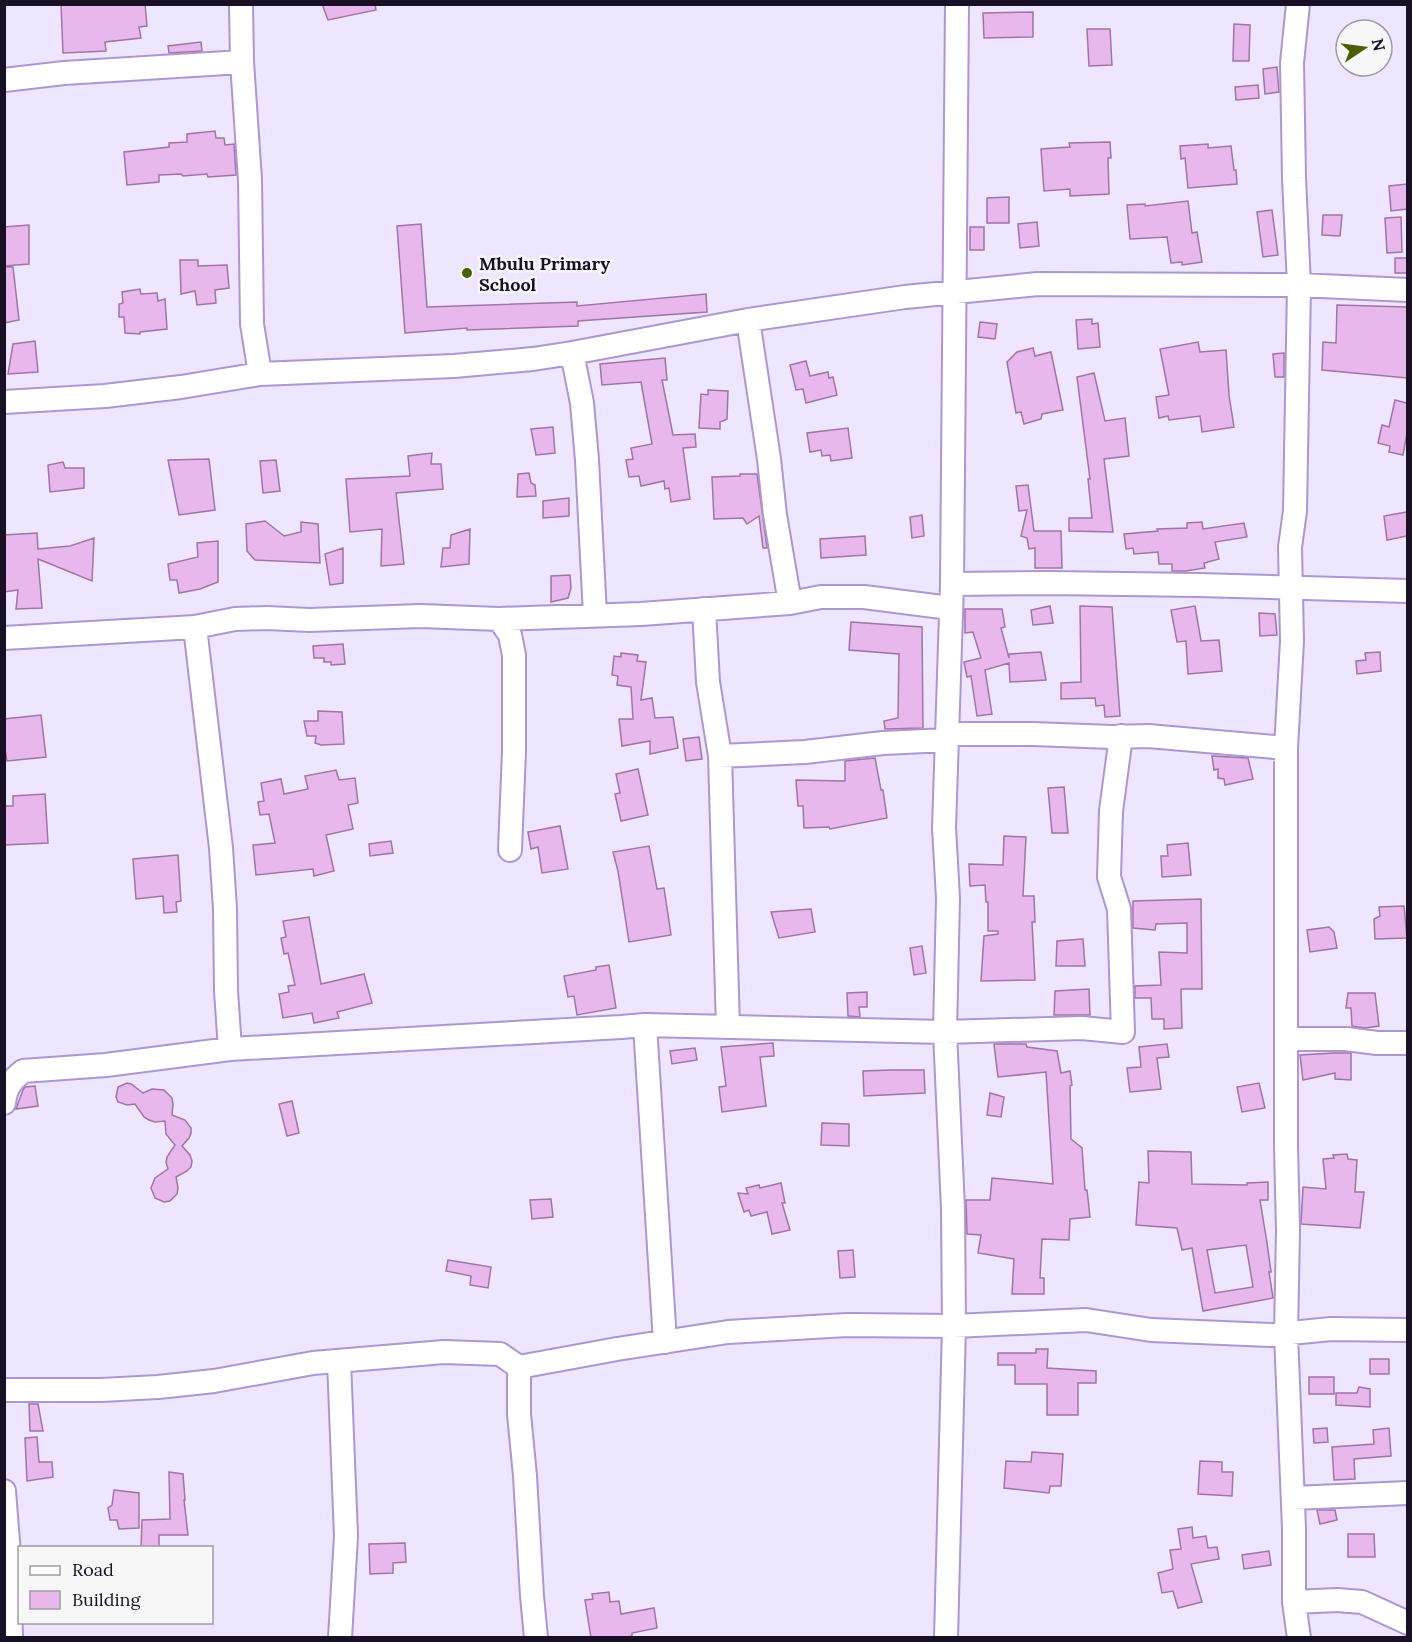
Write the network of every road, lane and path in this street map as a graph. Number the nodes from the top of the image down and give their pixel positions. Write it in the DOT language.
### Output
graph roads {
  1 [pos="241,4"];
  2 [pos="957,4"];
  3 [pos="1298,4"];
  4 [pos="242,62"];
  5 [pos="4,80"];
  6 [pos="1299,285"];
  7 [pos="1407,290"];
  8 [pos="954,291"];
  9 [pos="748,320"];
  10 [pos="572,353"];
  11 [pos="260,374"];
  12 [pos="4,402"];
  13 [pos="952,584"];
  14 [pos="1292,588"];
  15 [pos="1407,591"];
  16 [pos="790,603"];
  17 [pos="950,608"];
  18 [pos="704,609"];
  19 [pos="595,615"];
  20 [pos="500,619"];
  21 [pos="195,627"];
  22 [pos="4,638"];
  23 [pos="1121,736"];
  24 [pos="947,737"];
  25 [pos="1286,748"];
  26 [pos="720,756"];
  27 [pos="510,850"];
  28 [pos="645,1025"];
  29 [pos="728,1027"];
  30 [pos="945,1032"];
  31 [pos="1286,1039"];
  32 [pos="1407,1043"];
  33 [pos="230,1049"];
  34 [pos="5,1096"];
  35 [pos="954,1326"];
  36 [pos="1407,1330"];
  37 [pos="1286,1335"];
  38 [pos="664,1342"];
  39 [pos="339,1361"];
  40 [pos="519,1367"];
  41 [pos="4,1390"];
  42 [pos="4,1491"];
  43 [pos="1407,1493"];
  44 [pos="1293,1498"];
  45 [pos="7,1554"];
  46 [pos="1294,1602"];
  47 [pos="1407,1623"];
  48 [pos="10,1638"];
  49 [pos="340,1638"];
  50 [pos="537,1638"];
  51 [pos="946,1638"];
  52 [pos="1299,1638"];
  1 -- 4 [label="street"];
  2 -- 8 [label="street"];
  3 -- 6 [label="street"];
  4 -- 5 [label="street"];
  4 -- 11 [label="street"];
  6 -- 7 [label="street"];
  6 -- 8 [label="street"];
  6 -- 14 [label="street"];
  8 -- 9 [label="street"];
  8 -- 13 [label="street"];
  9 -- 10 [label="street"];
  9 -- 16 [label="street"];
  10 -- 11 [label="street"];
  10 -- 19 [label="street"];
  11 -- 12 [label="street"];
  13 -- 14 [label="street"];
  13 -- 17 [label="street"];
  14 -- 15 [label="street"];
  14 -- 25 [label="street"];
  16 -- 17 [label="street"];
  16 -- 18 [label="street"];
  17 -- 24 [label="street"];
  18 -- 19 [label="street"];
  18 -- 26 [label="street"];
  19 -- 20 [label="street"];
  20 -- 21 [label="street"];
  20 -- 27 [label="street"];
  21 -- 22 [label="street"];
  21 -- 33 [label="street"];
  23 -- 24 [label="street"];
  23 -- 25 [label="street"];
  23 -- 30 [label="street"];
  24 -- 26 [label="street"];
  24 -- 30 [label="street"];
  25 -- 31 [label="street"];
  26 -- 29 [label="street"];
  28 -- 29 [label="street"];
  28 -- 33 [label="street"];
  28 -- 38 [label="street"];
  29 -- 30 [label="street"];
  30 -- 35 [label="street"];
  31 -- 32 [label="street"];
  31 -- 37 [label="street"];
  33 -- 34 [label="street"];
  35 -- 37 [label="street"];
  35 -- 38 [label="street"];
  35 -- 51 [label="street"];
  36 -- 37 [label="street"];
  37 -- 44 [label="street"];
  38 -- 40 [label="street"];
  39 -- 40 [label="street"];
  39 -- 41 [label="street"];
  39 -- 49 [label="street"];
  40 -- 50 [label="street"];
  42 -- 45 [label="street"];
  43 -- 44 [label="street"];
  44 -- 46 [label="street"];
  45 -- 48 [label="street"];
  46 -- 47 [label="street"];
  46 -- 52 [label="street"];
}
